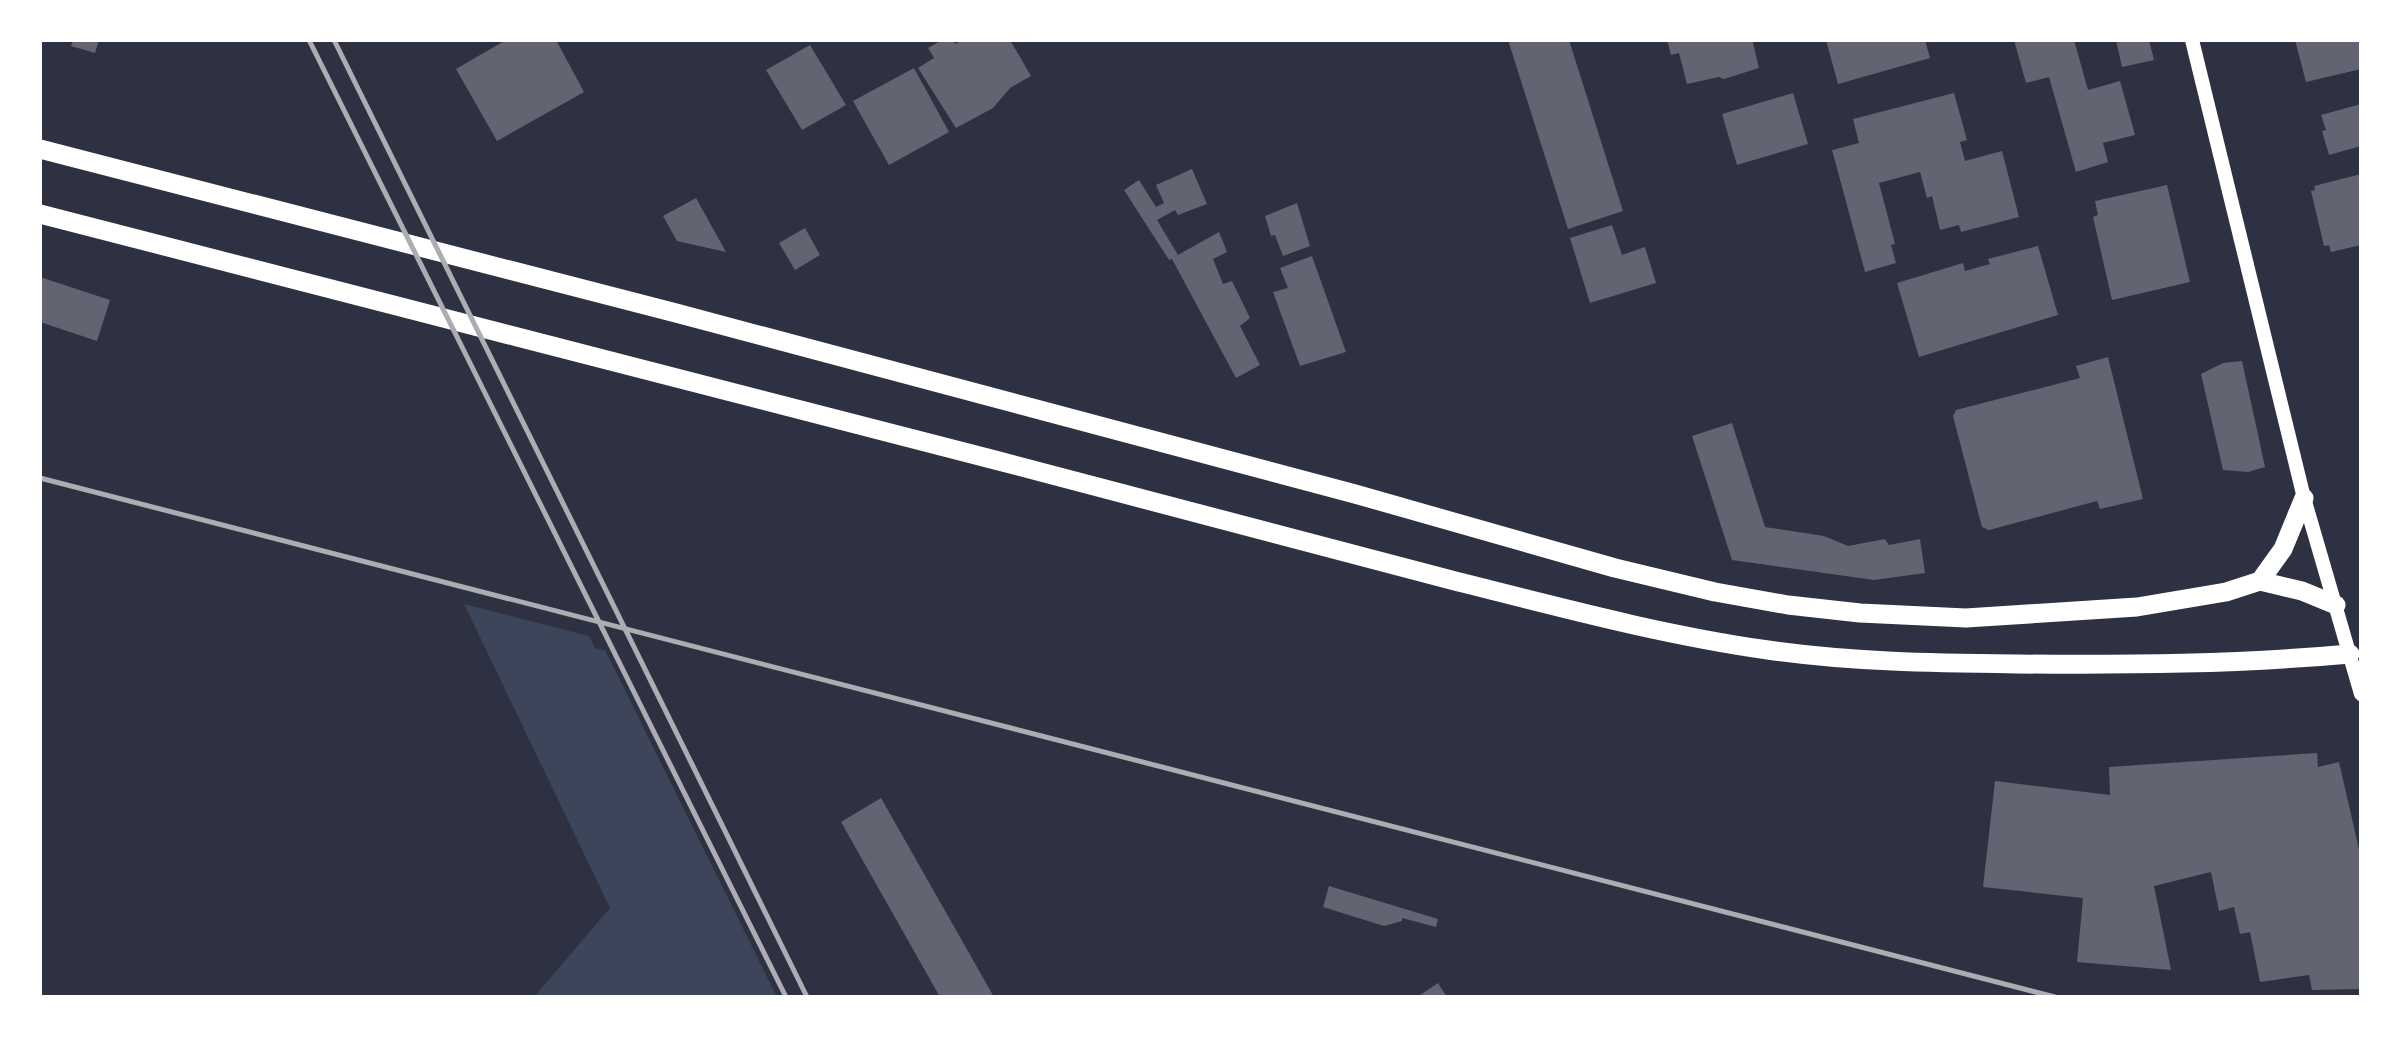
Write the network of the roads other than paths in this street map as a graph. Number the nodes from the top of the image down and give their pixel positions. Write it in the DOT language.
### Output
graph roads {
  1 [pos="2192,40"];
  2 [pos="40,149"];
  3 [pos="40,214"];
  4 [pos="2304,498"];
  5 [pos="2260,581"];
  6 [pos="2336,605"];
  7 [pos="2350,654"];
  8 [pos="2361,694"];
  1 -- 4 [label="main road"];
  2 -- 5 [label="highway"];
  3 -- 7 [label="highway"];
  4 -- 5 [label="highway"];
  4 -- 6 [label="main road"];
  5 -- 6 [label="highway"];
  6 -- 7 [label="main road"];
  7 -- 8 [label="main road"];
}
